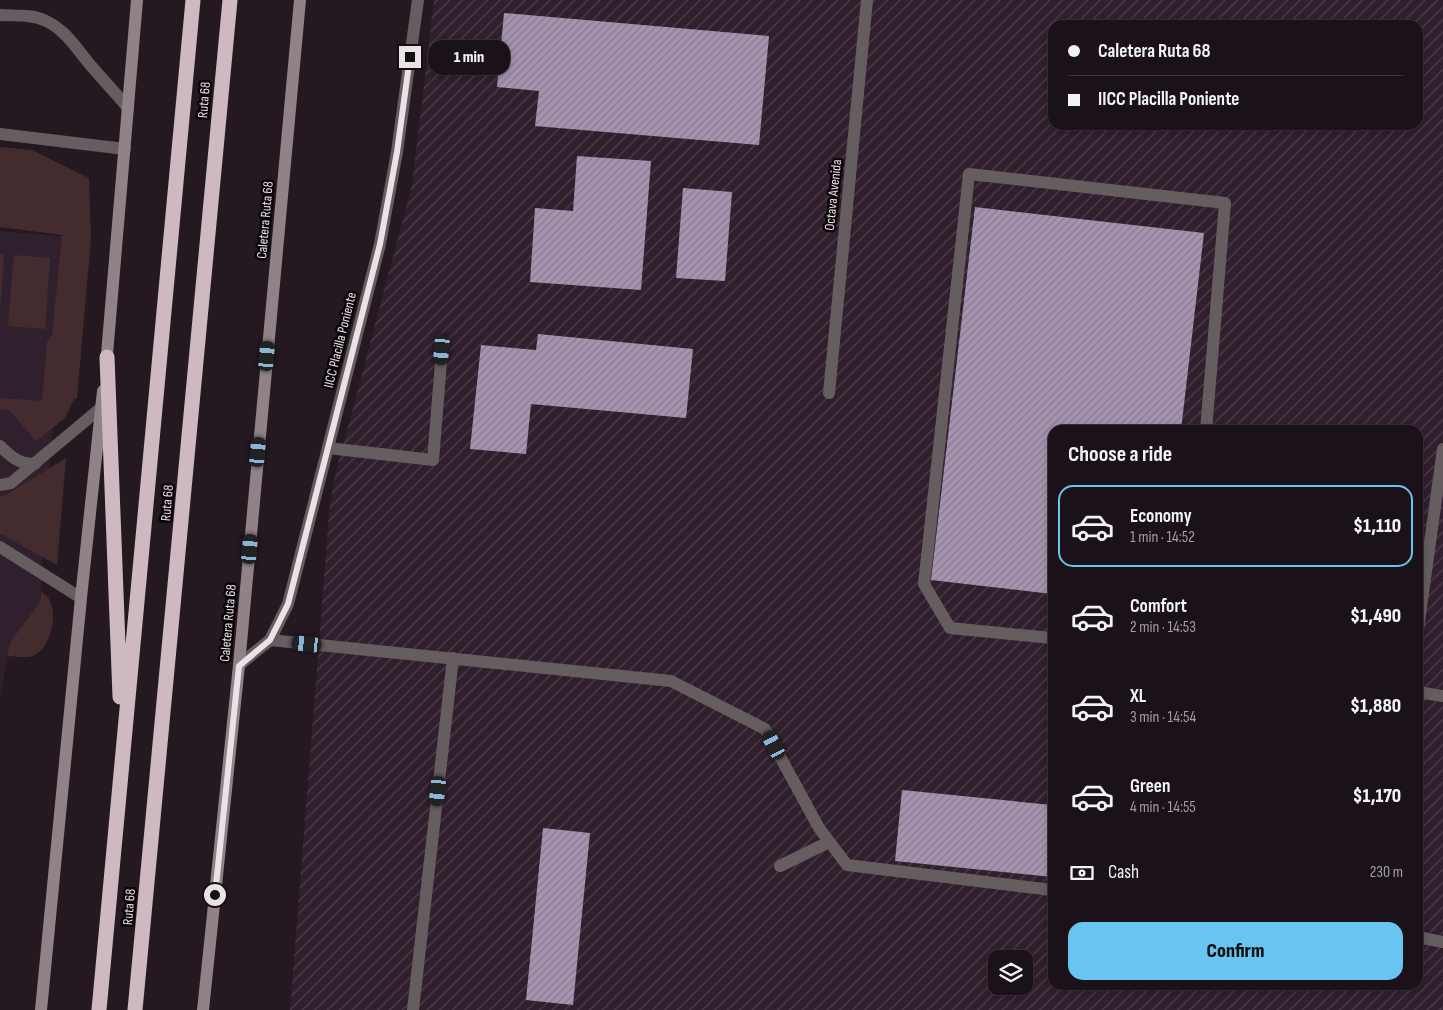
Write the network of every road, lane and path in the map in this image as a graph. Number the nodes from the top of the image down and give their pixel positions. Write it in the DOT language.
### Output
graph roads {
  1 [pos="138,0"];
  2 [pos="193,0"];
  3 [pos="230,0"];
  4 [pos="300,0"];
  5 [pos="418,0"];
  6 [pos="867,0"];
  7 [pos="0,15"];
  8 [pos="128,108"];
  9 [pos="0,134"];
  10 [pos="125,148"];
  11 [pos="442,350"];
  12 [pos="107,357"];
  13 [pos="829,393"];
  14 [pos="102,407"];
  15 [pos="1206,425"];
  16 [pos="0,446"];
  17 [pos="328,448"];
  18 [pos="1443,449"];
  19 [pos="35,464"];
  20 [pos="0,485"];
  21 [pos="0,546"];
  22 [pos="1423,593"];
  23 [pos="80,598"];
  24 [pos="1048,638"];
  25 [pos="270,640"];
  26 [pos="453,658"];
  27 [pos="239,666"];
  28 [pos="1423,693"];
  29 [pos="1443,696"];
  30 [pos="122,758"];
  31 [pos="829,842"];
  32 [pos="780,866"];
  33 [pos="1048,890"];
  34 [pos="1423,938"];
  35 [pos="1443,942"];
  36 [pos="41,1010"];
  37 [pos="99,1010"];
  38 [pos="136,1010"];
  39 [pos="202,1010"];
  40 [pos="413,1010"];
  1 -- 8 [label="main road"];
  2 -- 30 [label="highway, Ruta 68"];
  3 -- 38 [label="highway, Ruta 68"];
  4 -- 27 [label="main road, Caletera Ruta 68"];
  5 -- 17 [label="street, IICC Placilla Poniente"];
  6 -- 13 [label="street, Octava Avenida"];
  7 -- 8 [label="street"];
  8 -- 10 [label="main road"];
  9 -- 10 [label="street"];
  10 -- 12 [label="main road"];
  11 -- 17 [label="street"];
  12 -- 14 [label="main road"];
  12 -- 30 [label="highway"];
  14 -- 19 [label="street"];
  14 -- 23 [label="main road"];
  15 -- 24 [label="street"];
  16 -- 19 [label="street"];
  17 -- 25 [label="street, IICC Placilla Poniente"];
  18 -- 22 [label="street"];
  19 -- 20 [label="street"];
  21 -- 23 [label="street"];
  23 -- 36 [label="main road"];
  25 -- 26 [label="street"];
  25 -- 27 [label="street, IICC Placilla Poniente"];
  26 -- 31 [label="street"];
  26 -- 40 [label="street"];
  27 -- 39 [label="main road, Caletera Ruta 68"];
  28 -- 29 [label="street"];
  30 -- 37 [label="highway, Ruta 68"];
  31 -- 32 [label="street"];
  31 -- 33 [label="street"];
  34 -- 35 [label="street"];
}
